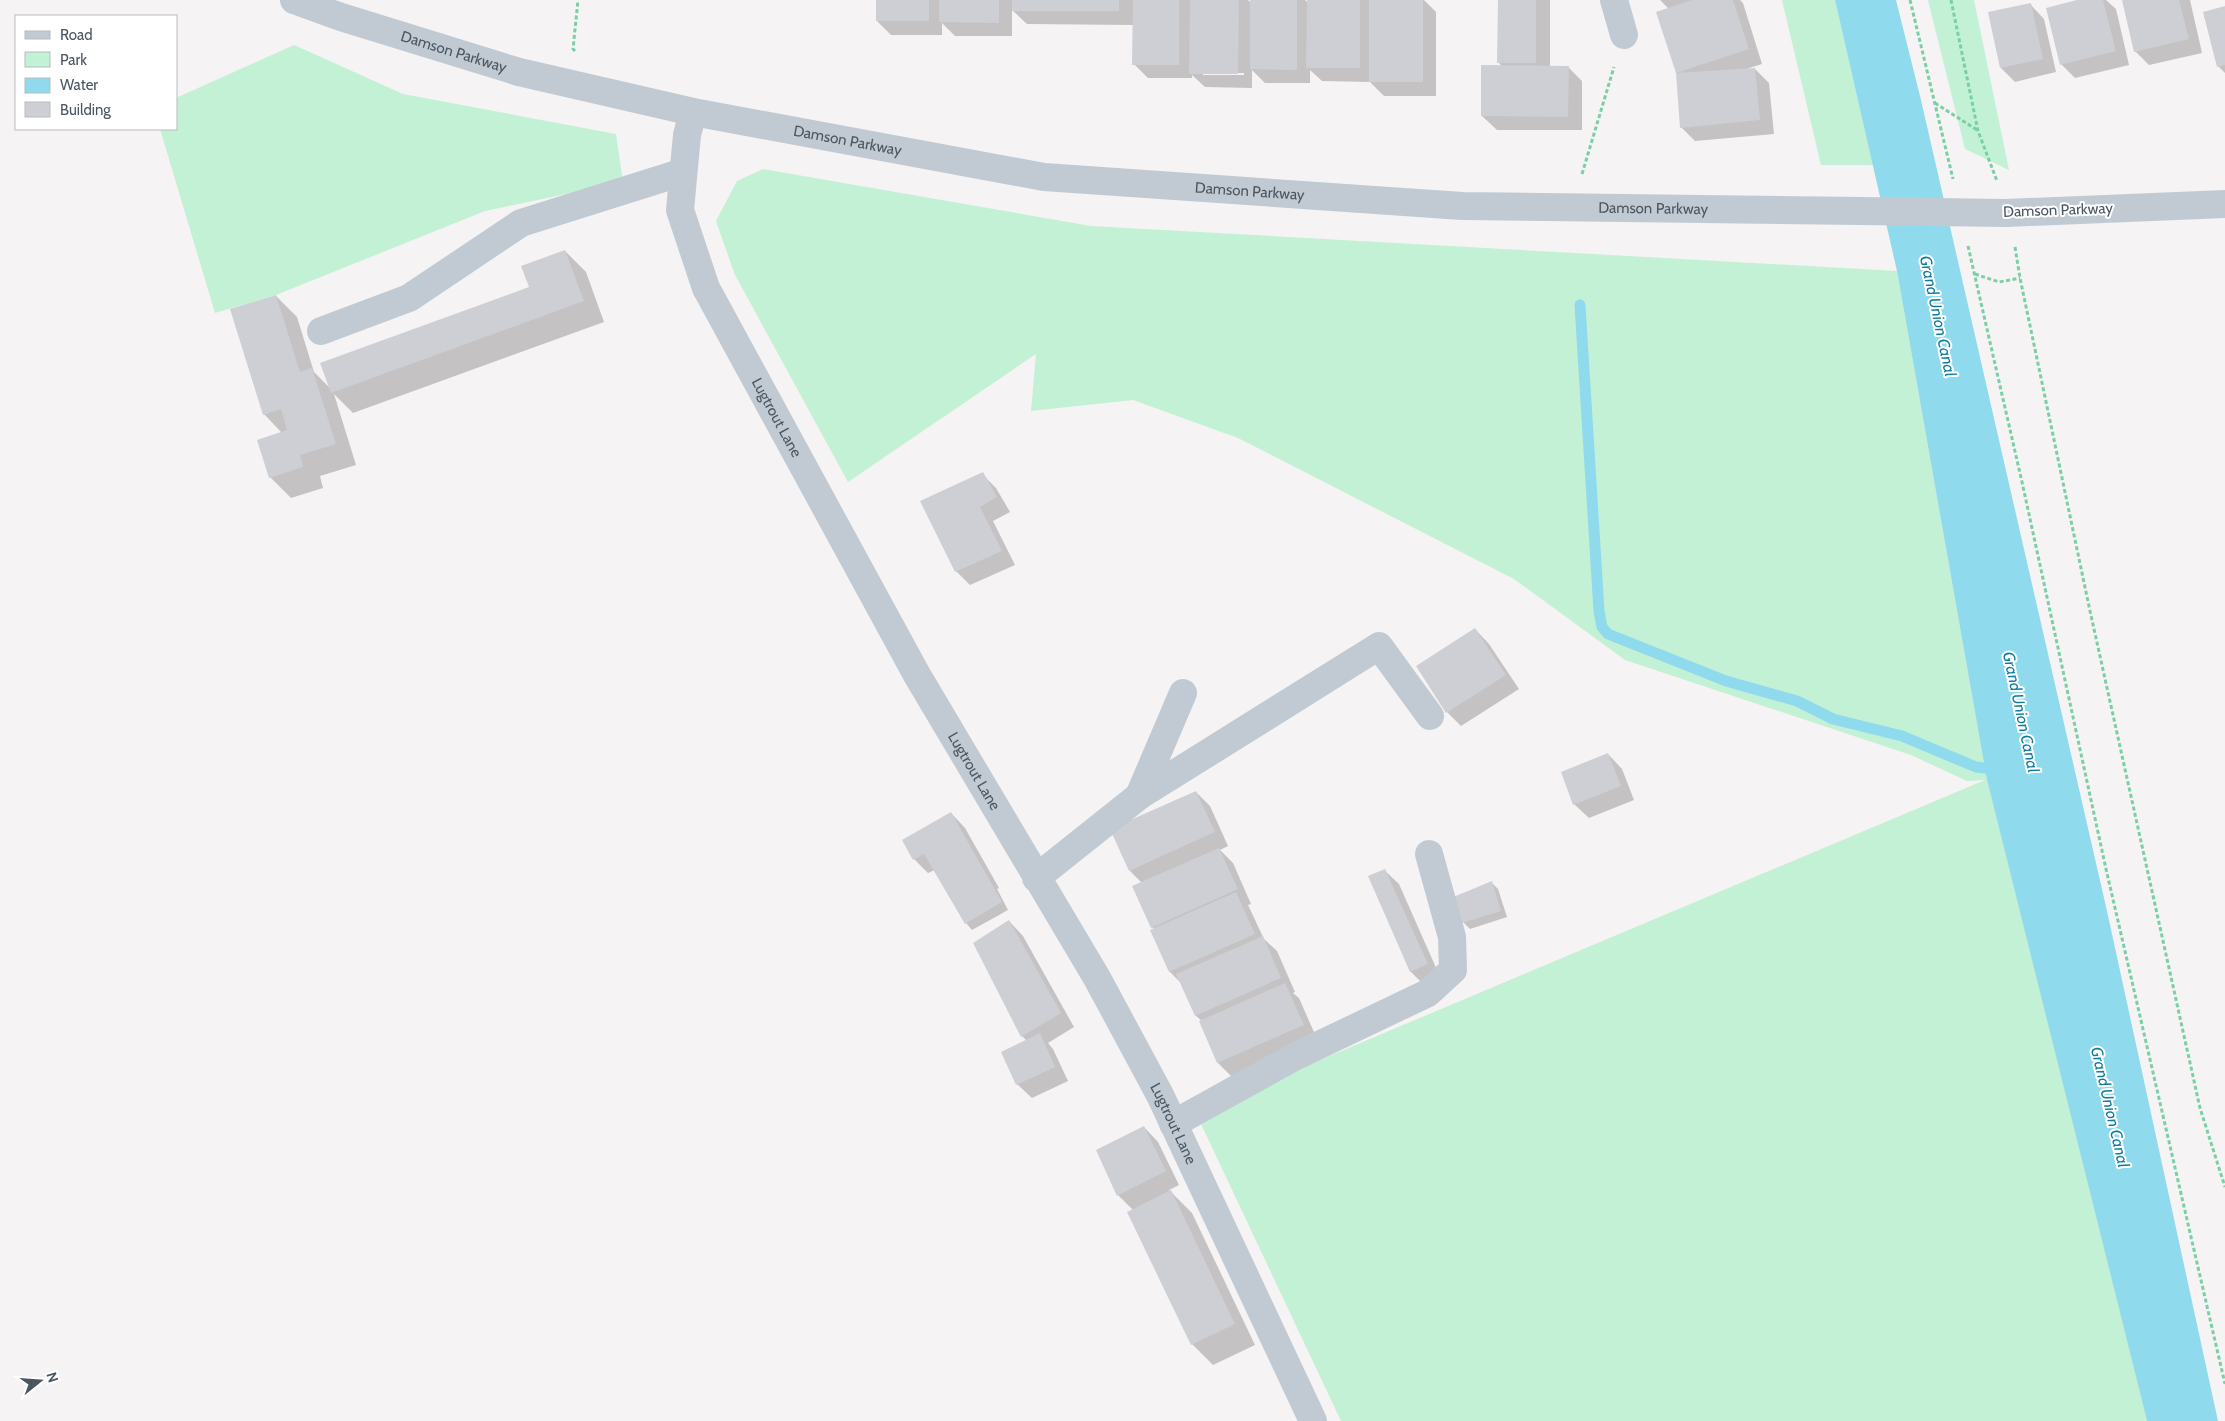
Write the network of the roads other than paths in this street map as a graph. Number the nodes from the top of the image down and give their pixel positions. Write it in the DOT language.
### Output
graph roads {
  1 [pos="294,0"];
  2 [pos="1614,0"];
  3 [pos="1624,35"];
  4 [pos="693,112"];
  5 [pos="683,172"];
  6 [pos="2225,204"];
  7 [pos="321,331"];
  8 [pos="1183,693"];
  9 [pos="1430,716"];
  10 [pos="1139,796"];
  11 [pos="1429,854"];
  12 [pos="1036,878"];
  13 [pos="1173,1124"];
  14 [pos="1313,1421"];
  1 -- 4 [label="street, Damson Parkway"];
  2 -- 3 [label="street"];
  4 -- 5 [label="street, Lugtrout Lane"];
  4 -- 6 [label="street, Damson Parkway, bridge"];
  5 -- 7 [label="street"];
  5 -- 12 [label="street, Lugtrout Lane"];
  8 -- 10 [label="street"];
  9 -- 10 [label="street"];
  10 -- 12 [label="street"];
  11 -- 13 [label="street"];
  12 -- 13 [label="street, Lugtrout Lane"];
  13 -- 14 [label="street, Lugtrout Lane"];
}
